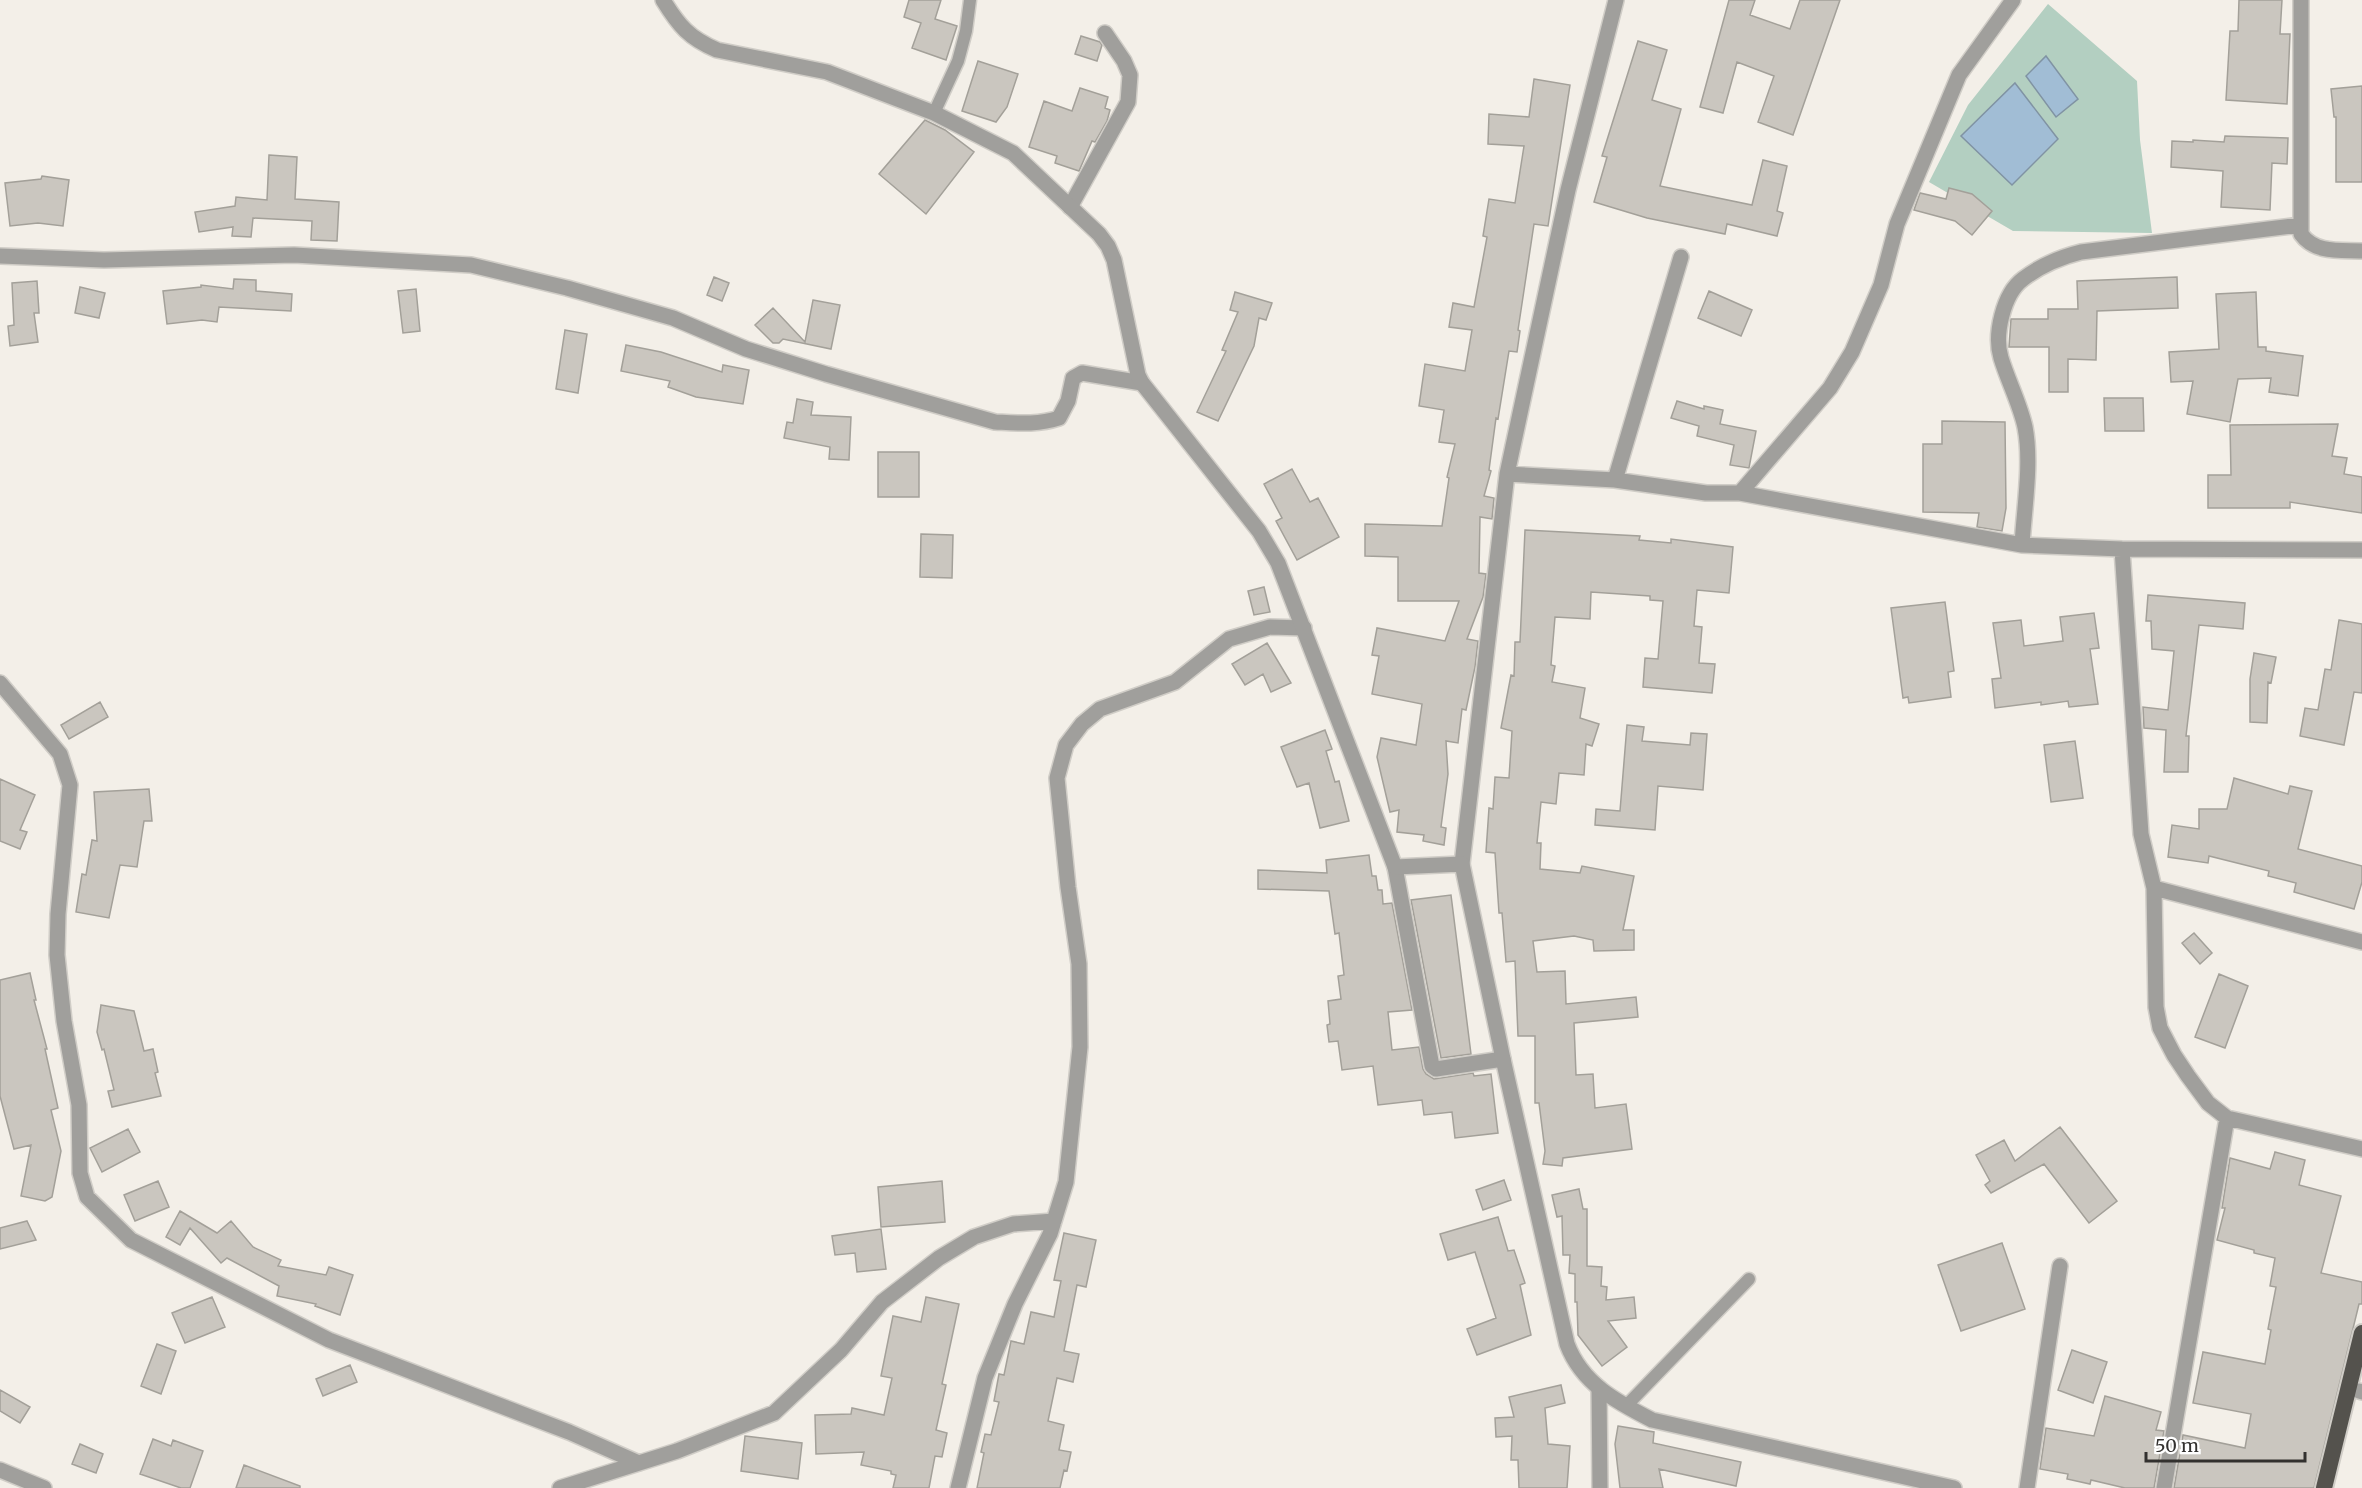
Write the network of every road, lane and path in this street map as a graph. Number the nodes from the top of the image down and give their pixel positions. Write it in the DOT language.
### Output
graph roads {
  1 [pos="663,0"];
  2 [pos="969,0"];
  3 [pos="1616,0"];
  4 [pos="2013,0"];
  5 [pos="2301,0"];
  6 [pos="1105,33"];
  7 [pos="934,113"];
  8 [pos="1071,207"];
  9 [pos="2300,225"];
  10 [pos="2362,251"];
  11 [pos="0,256"];
  12 [pos="1681,257"];
  13 [pos="1142,383"];
  14 [pos="1507,474"];
  15 [pos="1615,480"];
  16 [pos="1740,493"];
  17 [pos="2022,545"];
  18 [pos="2122,549"];
  19 [pos="2362,550"];
  20 [pos="1304,627"];
  21 [pos="0,682"];
  22 [pos="1462,864"];
  23 [pos="1395,867"];
  24 [pos="2154,888"];
  25 [pos="2362,942"];
  26 [pos="1503,1059"];
  27 [pos="2228,1118"];
  28 [pos="2362,1149"];
  29 [pos="1054,1221"];
  30 [pos="2060,1266"];
  31 [pos="1749,1279"];
  32 [pos="2362,1333"];
  33 [pos="2361,1387"];
  34 [pos="1599,1388"];
  35 [pos="1626,1406"];
  36 [pos="639,1463"];
  37 [pos="0,1470"];
  38 [pos="44,1488"];
  39 [pos="560,1488"];
  40 [pos="958,1488"];
  41 [pos="1600,1488"];
  42 [pos="1954,1488"];
  43 [pos="2027,1488"];
  44 [pos="2163,1488"];
  45 [pos="2324,1488"];
  46 [pos="2335,1488"];
  1 -- 7 [label="street"];
  2 -- 7 [label="lane"];
  3 -- 14 [label="street"];
  4 -- 16 [label="street"];
  5 -- 9 [label="street"];
  6 -- 8 [label="street"];
  7 -- 8 [label="street"];
  8 -- 13 [label="street"];
  9 -- 10 [label="street"];
  9 -- 17 [label="street"];
  11 -- 13 [label="street"];
  12 -- 15 [label="street"];
  13 -- 20 [label="street"];
  14 -- 15 [label="street"];
  14 -- 22 [label="street"];
  15 -- 16 [label="street"];
  16 -- 17 [label="street"];
  17 -- 18 [label="street"];
  18 -- 19 [label="street"];
  18 -- 24 [label="street"];
  20 -- 23 [label="street"];
  20 -- 29 [label="street"];
  21 -- 36 [label="street"];
  22 -- 23 [label="street"];
  22 -- 26 [label="street"];
  23 -- 26 [label="street"];
  24 -- 25 [label="street"];
  24 -- 27 [label="street"];
  26 -- 34 [label="street"];
  27 -- 28 [label="street"];
  27 -- 44 [label="street"];
  29 -- 36 [label="street"];
  29 -- 40 [label="street"];
  30 -- 43 [label="street"];
  31 -- 35 [label="lane"];
  32 -- 45 [label="highway"];
  33 -- 46 [label="highway"];
  34 -- 35 [label="street"];
  34 -- 41 [label="street"];
  35 -- 42 [label="street"];
  36 -- 39 [label="street"];
  37 -- 38 [label="street"];
}
